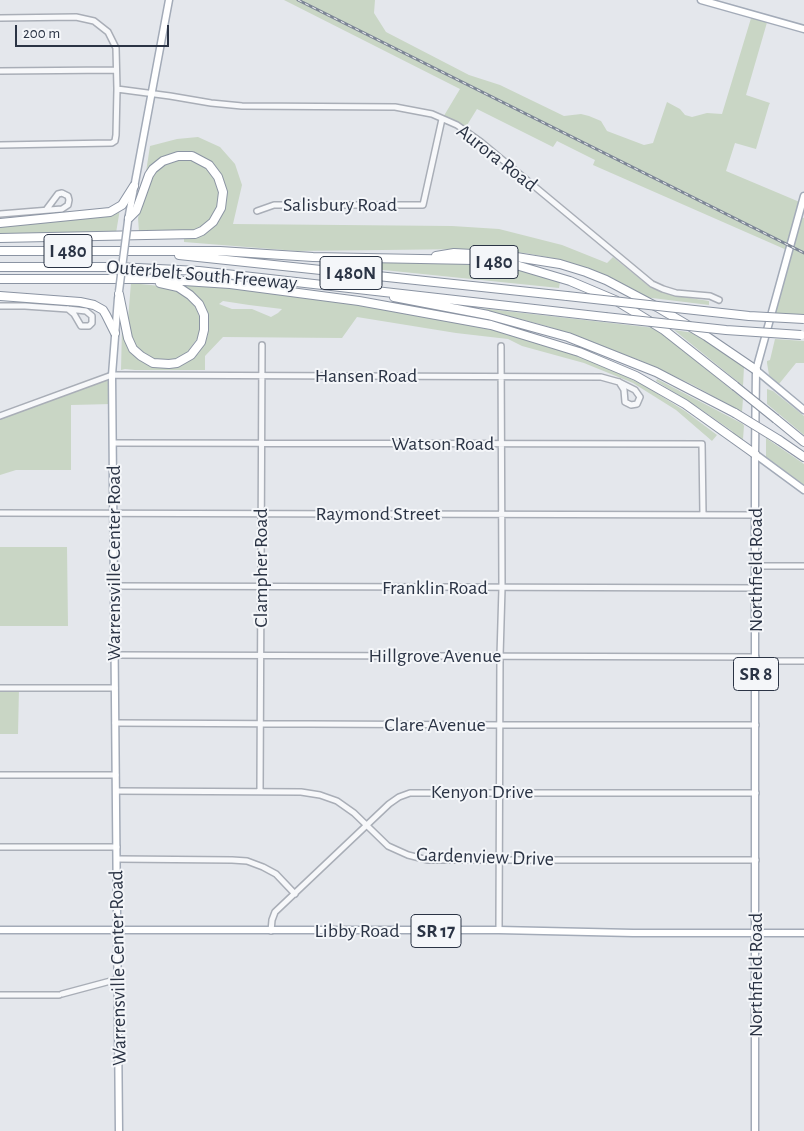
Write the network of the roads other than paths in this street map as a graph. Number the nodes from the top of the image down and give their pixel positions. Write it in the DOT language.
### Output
graph roads {
  1 [pos="168,0"];
  2 [pos="701,0"];
  3 [pos="0,18"];
  4 [pos="804,29"];
  5 [pos="116,70"];
  6 [pos="0,71"];
  7 [pos="117,89"];
  8 [pos="152,93"];
  9 [pos="442,118"];
  10 [pos="0,145"];
  11 [pos="134,186"];
  12 [pos="804,196"];
  13 [pos="46,210"];
  14 [pos="257,211"];
  15 [pos="0,214"];
  16 [pos="128,220"];
  17 [pos="0,223"];
  18 [pos="0,238"];
  19 [pos="0,251"];
  20 [pos="136,252"];
  21 [pos="412,259"];
  22 [pos="0,267"];
  23 [pos="133,279"];
  24 [pos="0,280"];
  25 [pos="343,288"];
  26 [pos="119,292"];
  27 [pos="0,296"];
  28 [pos="718,300"];
  29 [pos="0,306"];
  30 [pos="68,309"];
  31 [pos="804,318"];
  32 [pos="115,333"];
  33 [pos="802,335"];
  34 [pos="262,345"];
  35 [pos="501,346"];
  36 [pos="756,370"];
  37 [pos="112,376"];
  38 [pos="262,376"];
  39 [pos="501,377"];
  40 [pos="619,382"];
  41 [pos="804,410"];
  42 [pos="0,416"];
  43 [pos="804,442"];
  44 [pos="113,443"];
  45 [pos="262,444"];
  46 [pos="501,444"];
  47 [pos="755,454"];
  48 [pos="804,457"];
  49 [pos="804,490"];
  50 [pos="114,513"];
  51 [pos="0,514"];
  52 [pos="261,514"];
  53 [pos="501,515"];
  54 [pos="703,515"];
  55 [pos="756,515"];
  56 [pos="756,566"];
  57 [pos="804,566"];
  58 [pos="115,586"];
  59 [pos="261,587"];
  60 [pos="502,588"];
  61 [pos="756,588"];
  62 [pos="115,655"];
  63 [pos="260,656"];
  64 [pos="500,656"];
  65 [pos="756,659"];
  66 [pos="804,661"];
  67 [pos="0,688"];
  68 [pos="115,688"];
  69 [pos="115,723"];
  70 [pos="260,724"];
  71 [pos="501,725"];
  72 [pos="756,725"];
  73 [pos="0,775"];
  74 [pos="116,775"];
  75 [pos="116,791"];
  76 [pos="260,791"];
  77 [pos="500,792"];
  78 [pos="756,793"];
  79 [pos="367,826"];
  80 [pos="0,847"];
  81 [pos="117,847"];
  82 [pos="117,859"];
  83 [pos="500,860"];
  84 [pos="756,860"];
  85 [pos="295,894"];
  86 [pos="0,930"];
  87 [pos="117,930"];
  88 [pos="500,930"];
  89 [pos="271,931"];
  90 [pos="804,933"];
  91 [pos="756,934"];
  92 [pos="118,979"];
  93 [pos="0,995"];
  94 [pos="119,1131"];
  95 [pos="755,1131"];
  1 -- 8 [label="main road, Warrensville Center Road"];
  2 -- 4 [label="main road"];
  3 -- 5 [label="street"];
  5 -- 6 [label="street"];
  5 -- 7 [label="street"];
  7 -- 8 [label="street, Aurora Road"];
  7 -- 10 [label="street"];
  8 -- 9 [label="street, Aurora Road"];
  8 -- 11 [label="main road, Warrensville Center Road"];
  9 -- 14 [label="street, Salisbury Road"];
  9 -- 28 [label="street, Aurora Road"];
  11 -- 16 [label="main road, Warrensville Center Road"];
  11 -- 17 [label="highway"];
  12 -- 36 [label="main road, Northfield Road / SR 8"];
  13 -- 13 [label="street"];
  13 -- 15 [label="street"];
  16 -- 18 [label="highway"];
  16 -- 26 [label="main road, Warrensville Center Road, bridge"];
  19 -- 20 [label="highway, Outerbelt South Freeway / I 480"];
  20 -- 21 [label="highway, Outerbelt South Freeway / I 480"];
  20 -- 31 [label="highway, Outerbelt South Freeway / I 480N, bridge"];
  21 -- 36 [label="highway"];
  21 -- 43 [label="highway, Outerbelt South Freeway / I 480, bridge"];
  22 -- 25 [label="highway, Outerbelt South Freeway / I 480"];
  23 -- 24 [label="highway"];
  23 -- 26 [label="highway"];
  23 -- 47 [label="highway"];
  25 -- 33 [label="highway, Outerbelt South Freeway / I 480N, bridge"];
  25 -- 48 [label="highway, Outerbelt South Freeway / I 480, bridge"];
  26 -- 32 [label="main road, Warrensville Center Road"];
  27 -- 32 [label="highway"];
  29 -- 30 [label="street"];
  30 -- 30 [label="street"];
  32 -- 37 [label="main road, Warrensville Center Road"];
  34 -- 38 [label="street, Clampher Road"];
  35 -- 39 [label="street"];
  36 -- 41 [label="main road"];
  36 -- 47 [label="main road, Northfield Road / SR 8"];
  37 -- 38 [label="street, Hansen Road"];
  37 -- 42 [label="street, Hansen Road"];
  37 -- 44 [label="main road, Warrensville Center Road"];
  38 -- 39 [label="street, Hansen Road"];
  38 -- 45 [label="street, Clampher Road"];
  39 -- 40 [label="street, Hansen Road"];
  39 -- 46 [label="street"];
  40 -- 40 [label="street, Hansen Road"];
  44 -- 45 [label="street, Watson Road"];
  44 -- 50 [label="main road, Warrensville Center Road"];
  45 -- 46 [label="street, Watson Road"];
  45 -- 52 [label="street, Clampher Road"];
  46 -- 53 [label="street"];
  46 -- 54 [label="street, Watson Road"];
  47 -- 49 [label="main road"];
  47 -- 55 [label="main road, Northfield Road / SR 8"];
  50 -- 51 [label="street, Raymond Street"];
  50 -- 52 [label="street, Raymond Street"];
  50 -- 58 [label="main road, Warrensville Center Road"];
  52 -- 53 [label="street, Raymond Street"];
  52 -- 59 [label="street, Clampher Road"];
  53 -- 54 [label="street, Raymond Street"];
  53 -- 60 [label="street"];
  54 -- 55 [label="street, Raymond Street"];
  55 -- 56 [label="main road, Northfield Road / SR 8"];
  56 -- 57 [label="street"];
  56 -- 61 [label="main road, Northfield Road / SR 8"];
  58 -- 59 [label="street, Franklin Road"];
  58 -- 62 [label="main road, Warrensville Center Road"];
  59 -- 60 [label="street, Franklin Road"];
  59 -- 63 [label="street, Clampher Road"];
  60 -- 61 [label="street, Franklin Road"];
  60 -- 64 [label="street"];
  61 -- 65 [label="main road, Northfield Road / SR 8"];
  62 -- 63 [label="street, Hillgrove Avenue"];
  62 -- 68 [label="main road, Warrensville Center Road"];
  63 -- 64 [label="street, Hillgrove Avenue"];
  63 -- 70 [label="street, Clampher Road"];
  64 -- 65 [label="street, Hillgrove Avenue"];
  64 -- 71 [label="street"];
  65 -- 66 [label="street, Hillgrove Avenue"];
  65 -- 72 [label="main road, Northfield Road / SR 8"];
  67 -- 68 [label="street"];
  68 -- 69 [label="main road, Warrensville Center Road"];
  69 -- 70 [label="street, Clare Avenue"];
  69 -- 74 [label="main road, Warrensville Center Road"];
  70 -- 71 [label="street, Clare Avenue"];
  70 -- 76 [label="street, Clampher Road"];
  71 -- 72 [label="street, Clare Avenue"];
  71 -- 77 [label="street"];
  72 -- 78 [label="main road, Northfield Road / SR 8"];
  73 -- 74 [label="street"];
  74 -- 75 [label="main road, Warrensville Center Road"];
  75 -- 76 [label="street, Gardenview Drive"];
  75 -- 81 [label="main road, Warrensville Center Road"];
  76 -- 79 [label="street, Gardenview Drive"];
  77 -- 78 [label="street, Kenyon Drive"];
  77 -- 79 [label="street, Kenyon Drive"];
  77 -- 83 [label="street"];
  78 -- 84 [label="main road, Northfield Road / SR 8"];
  79 -- 83 [label="street, Gardenview Drive"];
  79 -- 85 [label="street, Kenyon Drive"];
  80 -- 81 [label="street"];
  81 -- 82 [label="main road, Warrensville Center Road"];
  82 -- 85 [label="street"];
  82 -- 87 [label="main road, Warrensville Center Road"];
  83 -- 84 [label="street, Gardenview Drive"];
  83 -- 88 [label="street"];
  84 -- 91 [label="main road, Northfield Road / SR 8"];
  85 -- 89 [label="street, Kenyon Drive"];
  86 -- 87 [label="main road, Libby Road / SR 17"];
  87 -- 89 [label="main road, Libby Road / SR 17"];
  87 -- 92 [label="main road, Warrensville Center Road"];
  88 -- 89 [label="main road, Libby Road / SR 17"];
  88 -- 91 [label="main road, Libby Road / SR 17"];
  90 -- 91 [label="main road, Libby Road / SR 17"];
  91 -- 95 [label="main road, Northfield Road / SR 8"];
  92 -- 93 [label="street"];
  92 -- 94 [label="main road, Warrensville Center Road"];
}
